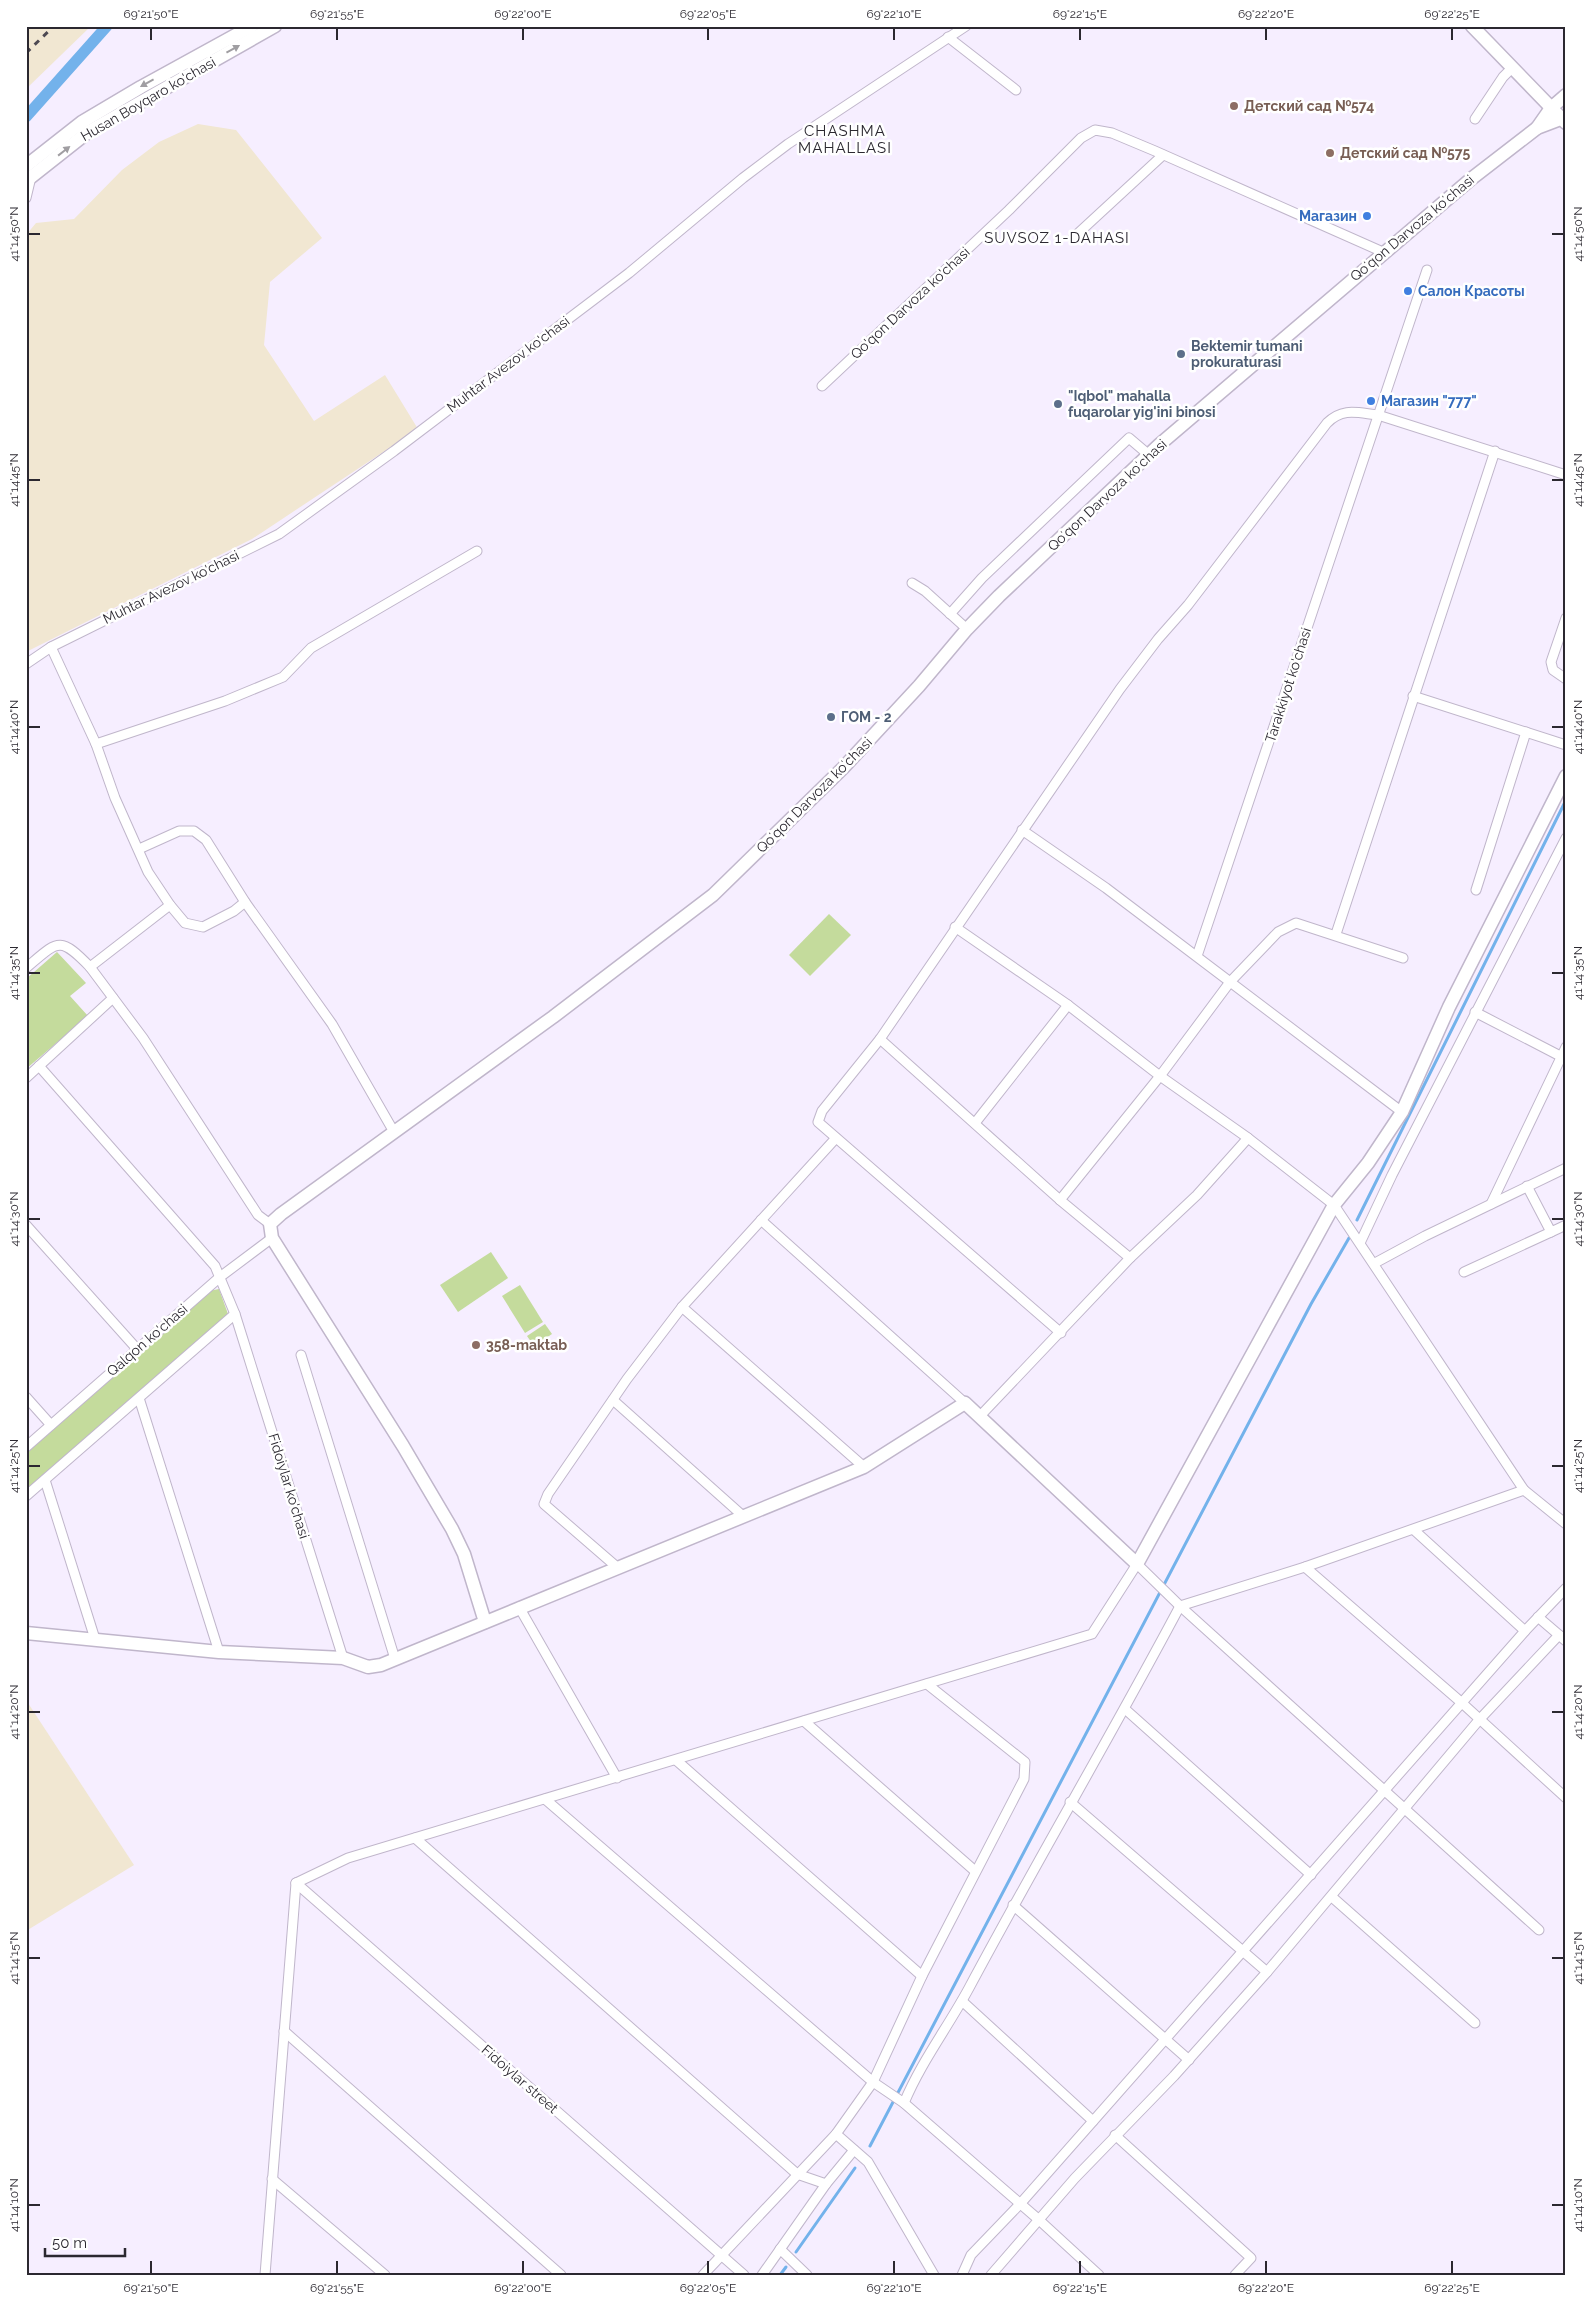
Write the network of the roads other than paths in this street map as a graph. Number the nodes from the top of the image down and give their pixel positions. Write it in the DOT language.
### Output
graph roads {
  1 [pos="252,26"];
  2 [pos="275,26"];
  3 [pos="966,26"];
  4 [pos="1472,26"];
  5 [pos="948,37"];
  6 [pos="1512,68"];
  7 [pos="1016,90"];
  8 [pos="1566,95"];
  9 [pos="1551,108"];
  10 [pos="1475,120"];
  11 [pos="1565,120"];
  12 [pos="1537,128"];
  13 [pos="1163,155"];
  14 [pos="28,175"];
  15 [pos="26,198"];
  16 [pos="1073,238"];
  17 [pos="1383,252"];
  18 [pos="1427,270"];
  19 [pos="822,386"];
  20 [pos="1378,414"];
  21 [pos="1495,451"];
  22 [pos="1149,455"];
  23 [pos="1566,475"];
  24 [pos="477,551"];
  25 [pos="912,583"];
  26 [pos="950,614"];
  27 [pos="1566,618"];
  28 [pos="967,629"];
  29 [pos="50,646"];
  30 [pos="26,664"];
  31 [pos="1566,679"];
  32 [pos="1413,696"];
  33 [pos="1526,732"];
  34 [pos="96,744"];
  35 [pos="1566,745"];
  36 [pos="1566,776"];
  37 [pos="1022,830"];
  38 [pos="1566,838"];
  39 [pos="139,849"];
  40 [pos="1476,890"];
  41 [pos="245,902"];
  42 [pos="170,905"];
  43 [pos="955,927"];
  44 [pos="1336,934"];
  45 [pos="1197,956"];
  46 [pos="1403,958"];
  47 [pos="90,967"];
  48 [pos="26,968"];
  49 [pos="1230,982"];
  50 [pos="113,998"];
  51 [pos="1068,1005"];
  52 [pos="1475,1012"];
  53 [pos="880,1039"];
  54 [pos="1566,1047"];
  55 [pos="1563,1058"];
  56 [pos="39,1066"];
  57 [pos="1160,1076"];
  58 [pos="26,1078"];
  59 [pos="1402,1112"];
  60 [pos="975,1123"];
  61 [pos="394,1132"];
  62 [pos="836,1138"];
  63 [pos="1248,1138"];
  64 [pos="1566,1168"];
  65 [pos="1527,1186"];
  66 [pos="1060,1200"];
  67 [pos="1491,1204"];
  68 [pos="1334,1205"];
  69 [pos="761,1220"];
  70 [pos="270,1224"];
  71 [pos="1566,1224"];
  72 [pos="26,1225"];
  73 [pos="1551,1232"];
  74 [pos="272,1238"];
  75 [pos="1360,1243"];
  76 [pos="1130,1258"];
  77 [pos="1375,1263"];
  78 [pos="1464,1272"];
  79 [pos="220,1277"];
  80 [pos="682,1307"];
  81 [pos="235,1314"];
  82 [pos="1061,1333"];
  83 [pos="137,1349"];
  84 [pos="301,1355"];
  85 [pos="26,1397"];
  86 [pos="139,1398"];
  87 [pos="614,1400"];
  88 [pos="965,1403"];
  89 [pos="981,1415"];
  90 [pos="51,1425"];
  91 [pos="26,1447"];
  92 [pos="864,1467"];
  93 [pos="45,1480"];
  94 [pos="1524,1490"];
  95 [pos="26,1496"];
  96 [pos="742,1516"];
  97 [pos="1566,1524"];
  98 [pos="1414,1530"];
  99 [pos="1137,1564"];
  100 [pos="1305,1567"];
  101 [pos="618,1568"];
  102 [pos="1566,1588"];
  103 [pos="1180,1606"];
  104 [pos="519,1608"];
  105 [pos="1538,1617"];
  106 [pos="485,1622"];
  107 [pos="1525,1631"];
  108 [pos="26,1633"];
  109 [pos="95,1638"];
  110 [pos="1562,1638"];
  111 [pos="219,1652"];
  112 [pos="343,1658"];
  113 [pos="395,1659"];
  114 [pos="927,1684"];
  115 [pos="1462,1703"];
  116 [pos="1125,1709"];
  117 [pos="1479,1720"];
  118 [pos="804,1721"];
  119 [pos="676,1760"];
  120 [pos="617,1778"];
  121 [pos="1386,1790"];
  122 [pos="1566,1798"];
  123 [pos="545,1799"];
  124 [pos="1070,1802"];
  125 [pos="1405,1809"];
  126 [pos="415,1838"];
  127 [pos="975,1871"];
  128 [pos="1311,1875"];
  129 [pos="296,1883"];
  130 [pos="1332,1896"];
  131 [pos="1014,1905"];
  132 [pos="1539,1930"];
  133 [pos="1244,1951"];
  134 [pos="1267,1972"];
  135 [pos="922,1976"];
  136 [pos="962,2001"];
  137 [pos="1475,2023"];
  138 [pos="284,2031"];
  139 [pos="1165,2040"];
  140 [pos="1189,2060"];
  141 [pos="873,2082"];
  142 [pos="904,2103"];
  143 [pos="1093,2121"];
  144 [pos="836,2134"];
  145 [pos="1115,2135"];
  146 [pos="854,2150"];
  147 [pos="797,2174"];
  148 [pos="272,2179"];
  149 [pos="826,2184"];
  150 [pos="1020,2204"];
  151 [pos="1038,2219"];
  152 [pos="780,2249"];
  153 [pos="721,2255"];
  154 [pos="265,2275"];
  155 [pos="385,2275"];
  156 [pos="561,2275"];
  157 [pos="703,2275"];
  158 [pos="744,2275"];
  159 [pos="762,2275"];
  160 [pos="807,2275"];
  161 [pos="934,2275"];
  162 [pos="962,2275"];
  163 [pos="991,2275"];
  164 [pos="1099,2275"];
  165 [pos="1234,2275"];
  1 -- 14 [label="street, Husan Boyqaro ko'chasi, one-way"];
  14 -- 2 [label="street, Husan Boyqaro ko'chasi, one-way"];
  3 -- 5 [label="street, Muhtar Avezov ko'chasi"];
  4 -- 6 [label="street"];
  5 -- 7 [label="street"];
  5 -- 29 [label="street, Muhtar Avezov ko'chasi"];
  6 -- 9 [label="street"];
  6 -- 10 [label="street"];
  8 -- 9 [label="street, Qoʻqon Darvoza koʻchasi"];
  9 -- 11 [label="street"];
  9 -- 12 [label="street, Qoʻqon Darvoza koʻchasi"];
  11 -- 12 [label="street, Qoʻqon Darvoza koʻchasi"];
  12 -- 17 [label="street, Qoʻqon Darvoza koʻchasi"];
  13 -- 16 [label="street"];
  13 -- 17 [label="street"];
  13 -- 19 [label="street, Qo'qon Darvoza ko'chasi"];
  14 -- 15 [label="street"];
  17 -- 22 [label="street, Qoʻqon Darvoza koʻchasi"];
  18 -- 20 [label="street, Tarakkiyot ko'chasi"];
  20 -- 21 [label="street"];
  20 -- 37 [label="street"];
  20 -- 45 [label="street, Tarakkiyot ko'chasi"];
  21 -- 23 [label="street"];
  21 -- 32 [label="street"];
  22 -- 26 [label="street"];
  22 -- 28 [label="street, Qoʻqon Darvoza koʻchasi"];
  24 -- 34 [label="street"];
  25 -- 26 [label="street"];
  26 -- 28 [label="street"];
  27 -- 31 [label="street"];
  28 -- 61 [label="street, Qoʻqon Darvoza koʻchasi"];
  29 -- 30 [label="street, Muhtar Avezov ko'chasi"];
  29 -- 34 [label="street"];
  32 -- 33 [label="street"];
  32 -- 44 [label="street"];
  33 -- 35 [label="street"];
  33 -- 40 [label="street"];
  34 -- 39 [label="street"];
  36 -- 59 [label="street"];
  37 -- 43 [label="street"];
  37 -- 45 [label="street"];
  38 -- 52 [label="street"];
  39 -- 41 [label="street"];
  39 -- 42 [label="street"];
  41 -- 42 [label="street"];
  41 -- 61 [label="street"];
  42 -- 47 [label="street"];
  43 -- 51 [label="street"];
  43 -- 53 [label="street"];
  44 -- 46 [label="street"];
  44 -- 49 [label="street"];
  45 -- 49 [label="street"];
  47 -- 48 [label="street"];
  47 -- 50 [label="street"];
  49 -- 57 [label="street"];
  49 -- 59 [label="street"];
  50 -- 56 [label="street"];
  50 -- 70 [label="street"];
  51 -- 57 [label="street"];
  51 -- 60 [label="street"];
  52 -- 55 [label="street"];
  52 -- 75 [label="street"];
  53 -- 60 [label="street"];
  53 -- 62 [label="street"];
  54 -- 55 [label="street"];
  55 -- 67 [label="street"];
  56 -- 58 [label="street"];
  56 -- 79 [label="street, Fidoiylar ko'chasi"];
  57 -- 63 [label="street"];
  57 -- 66 [label="street"];
  59 -- 68 [label="street"];
  60 -- 66 [label="street"];
  61 -- 70 [label="street, Qoʻqon Darvoza koʻchasi"];
  62 -- 69 [label="street"];
  62 -- 82 [label="street"];
  63 -- 68 [label="street"];
  63 -- 76 [label="street"];
  64 -- 65 [label="street"];
  65 -- 67 [label="street"];
  65 -- 73 [label="street"];
  66 -- 76 [label="street"];
  67 -- 77 [label="street"];
  68 -- 75 [label="street"];
  68 -- 99 [label="street"];
  69 -- 80 [label="street"];
  69 -- 88 [label="street"];
  70 -- 74 [label="street"];
  71 -- 73 [label="street"];
  72 -- 83 [label="street"];
  73 -- 78 [label="street"];
  74 -- 79 [label="street, Qalqon ko'chasi"];
  74 -- 106 [label="street"];
  75 -- 77 [label="street"];
  76 -- 82 [label="street"];
  77 -- 94 [label="street"];
  79 -- 81 [label="street, Fidoiylar ko'chasi"];
  79 -- 83 [label="street, Qalqon ko'chasi"];
  80 -- 87 [label="street"];
  80 -- 92 [label="street"];
  81 -- 86 [label="street"];
  81 -- 112 [label="street, Fidoiylar ko'chasi"];
  82 -- 89 [label="street"];
  83 -- 90 [label="street, Qalqon ko'chasi"];
  84 -- 113 [label="street"];
  85 -- 90 [label="street"];
  86 -- 93 [label="street"];
  86 -- 111 [label="street"];
  87 -- 96 [label="street"];
  87 -- 101 [label="street"];
  88 -- 89 [label="street"];
  88 -- 92 [label="street"];
  89 -- 99 [label="street"];
  90 -- 91 [label="street, Qalqon ko'chasi"];
  92 -- 96 [label="street"];
  93 -- 95 [label="street"];
  93 -- 109 [label="street"];
  94 -- 97 [label="street"];
  94 -- 98 [label="street"];
  96 -- 101 [label="street"];
  98 -- 100 [label="street"];
  98 -- 107 [label="street"];
  99 -- 103 [label="street"];
  99 -- 114 [label="street"];
  100 -- 103 [label="street"];
  100 -- 115 [label="street"];
  101 -- 104 [label="street"];
  102 -- 105 [label="street"];
  103 -- 116 [label="street"];
  103 -- 121 [label="street"];
  104 -- 106 [label="street"];
  104 -- 120 [label="street"];
  105 -- 107 [label="street"];
  105 -- 110 [label="street"];
  106 -- 113 [label="street"];
  107 -- 115 [label="street"];
  108 -- 109 [label="street"];
  109 -- 111 [label="street"];
  110 -- 117 [label="street"];
  111 -- 112 [label="street"];
  112 -- 113 [label="street"];
  114 -- 118 [label="street"];
  114 -- 127 [label="street"];
  115 -- 117 [label="street"];
  115 -- 121 [label="street"];
  116 -- 124 [label="street"];
  116 -- 128 [label="street"];
  117 -- 122 [label="street"];
  117 -- 125 [label="street"];
  118 -- 119 [label="street"];
  118 -- 127 [label="street"];
  119 -- 120 [label="street"];
  119 -- 135 [label="street"];
  120 -- 123 [label="street"];
  121 -- 125 [label="street"];
  121 -- 128 [label="street"];
  123 -- 126 [label="street"];
  123 -- 141 [label="street"];
  124 -- 131 [label="street"];
  124 -- 133 [label="street"];
  125 -- 130 [label="street"];
  125 -- 132 [label="street"];
  126 -- 129 [label="street"];
  126 -- 147 [label="street"];
  127 -- 135 [label="street"];
  128 -- 133 [label="street"];
  129 -- 138 [label="street"];
  129 -- 153 [label="street, Fidoiylar street"];
  130 -- 134 [label="street"];
  130 -- 137 [label="street"];
  131 -- 136 [label="street"];
  131 -- 139 [label="street"];
  133 -- 134 [label="street"];
  133 -- 139 [label="street"];
  134 -- 140 [label="street"];
  135 -- 141 [label="street"];
  136 -- 142 [label="street"];
  136 -- 143 [label="street"];
  138 -- 148 [label="street"];
  138 -- 156 [label="street"];
  139 -- 140 [label="street"];
  139 -- 143 [label="street"];
  140 -- 145 [label="street"];
  141 -- 142 [label="street"];
  141 -- 144 [label="street"];
  142 -- 150 [label="street"];
  143 -- 150 [label="street"];
  144 -- 146 [label="street"];
  144 -- 147 [label="street"];
  145 -- 151 [label="street"];
  145 -- 165 [label="street"];
  146 -- 149 [label="street"];
  146 -- 161 [label="street"];
  147 -- 149 [label="street"];
  147 -- 153 [label="street"];
  148 -- 154 [label="street"];
  148 -- 155 [label="street"];
  149 -- 152 [label="street"];
  150 -- 151 [label="street"];
  150 -- 162 [label="street"];
  151 -- 163 [label="street"];
  151 -- 164 [label="street"];
  152 -- 159 [label="street"];
  152 -- 160 [label="street"];
  153 -- 157 [label="street"];
  153 -- 158 [label="street, Fidoiylar street"];
}
